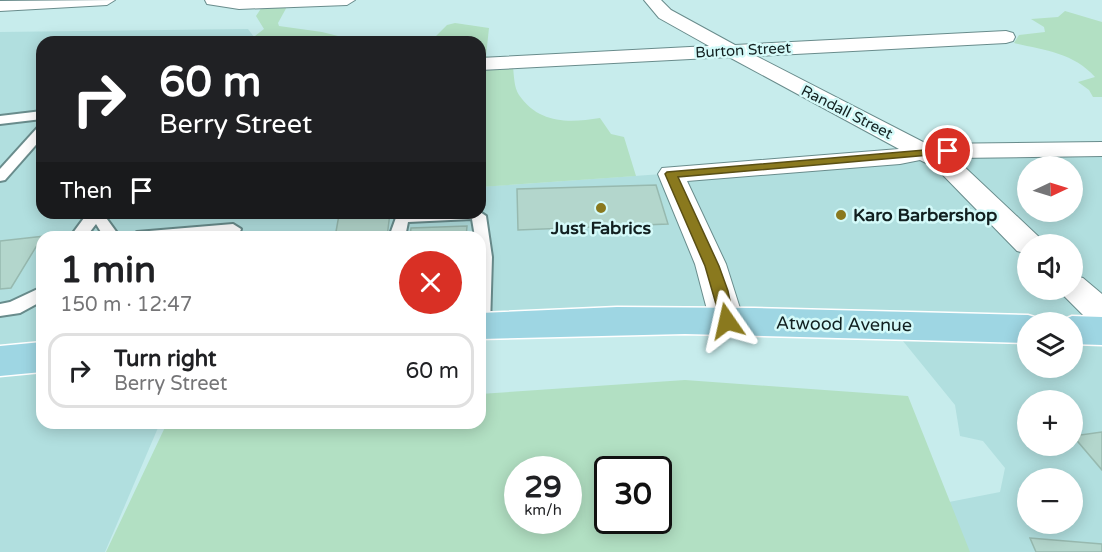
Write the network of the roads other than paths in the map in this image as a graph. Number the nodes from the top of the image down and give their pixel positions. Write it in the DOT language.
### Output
graph roads {
  1 [pos="107,0"];
  2 [pos="213,0"];
  3 [pos="347,0"];
  4 [pos="652,0"];
  5 [pos="12,3"];
  6 [pos="1006,37"];
  7 [pos="729,50"];
  8 [pos="486,64"];
  9 [pos="36,116"];
  10 [pos="0,120"];
  11 [pos="36,137"];
  12 [pos="1102,149"];
  13 [pos="925,151"];
  14 [pos="0,177"];
  15 [pos="96,219"];
  16 [pos="82,231"];
  17 [pos="1018,234"];
  18 [pos="36,296"];
  19 [pos="1083,296"];
  20 [pos="0,310"];
  21 [pos="1102,313"];
  22 [pos="727,321"];
  23 [pos="486,326"];
  24 [pos="1017,329"];
  25 [pos="1083,330"];
  26 [pos="1102,331"];
  27 [pos="36,357"];
  28 [pos="0,361"];
  1 -- 5 [label="street"];
  2 -- 3 [label="street"];
  4 -- 7 [label="street, Randall Street"];
  6 -- 7 [label="street, Burton Street"];
  7 -- 8 [label="street, Burton Street"];
  7 -- 13 [label="street, Randall Street"];
  9 -- 10 [label="lane"];
  11 -- 14 [label="lane"];
  12 -- 13 [label="street"];
  13 -- 17 [label="street, Randall Street"];
  13 -- 22 [label="street"];
  15 -- 16 [label="lane"];
  18 -- 20 [label="lane"];
  19 -- 21 [label="street"];
  22 -- 23 [label="main road, Atwood Avenue"];
  22 -- 24 [label="main road, Atwood Avenue"];
  25 -- 26 [label="main road"];
  27 -- 28 [label="main road"];
}
